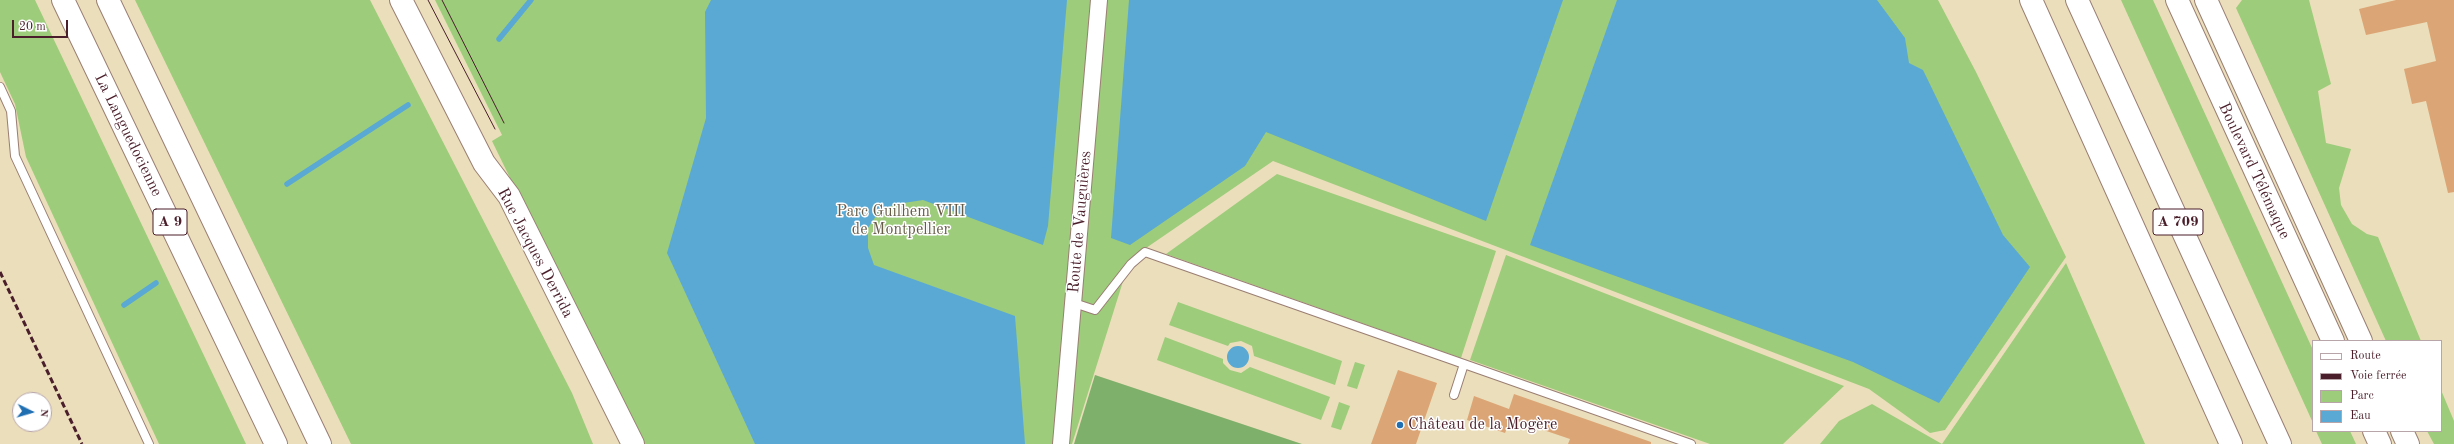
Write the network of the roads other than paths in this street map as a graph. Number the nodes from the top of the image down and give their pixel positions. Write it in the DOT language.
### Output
graph roads {
  1 [pos="63,0"];
  2 [pos="108,0"];
  3 [pos="401,0"];
  4 [pos="1099,0"];
  5 [pos="2031,0"];
  6 [pos="2077,0"];
  7 [pos="2177,0"];
  8 [pos="2206,0"];
  9 [pos="0,87"];
  10 [pos="1074,303"];
  11 [pos="2333,340"];
  12 [pos="2361,340"];
  13 [pos="1464,364"];
  14 [pos="1454,395"];
  15 [pos="2374,432"];
  16 [pos="2402,432"];
  17 [pos="149,444"];
  18 [pos="276,444"];
  19 [pos="320,444"];
  20 [pos="632,444"];
  21 [pos="1061,444"];
  22 [pos="1691,444"];
  23 [pos="2231,444"];
  24 [pos="2280,444"];
  25 [pos="2380,444"];
  26 [pos="2408,444"];
  1 -- 18 [label="main road, La Languedocienne / A 9"];
  2 -- 19 [label="main road, A 9"];
  3 -- 20 [label="main road, Rue Jacques Derrida"];
  4 -- 10 [label="street, Route de Vauguières"];
  5 -- 23 [label="main road, A 709"];
  6 -- 24 [label="main road, A 709"];
  7 -- 11 [label="main road, Boulevard Télémaque"];
  8 -- 12 [label="main road, Boulevard Télémaque"];
  9 -- 17 [label="lane"];
  10 -- 13 [label="lane"];
  10 -- 21 [label="street, Route de Vauguières"];
  13 -- 14 [label="lane"];
  13 -- 22 [label="lane"];
  15 -- 25 [label="main road"];
  16 -- 26 [label="main road"];
}
